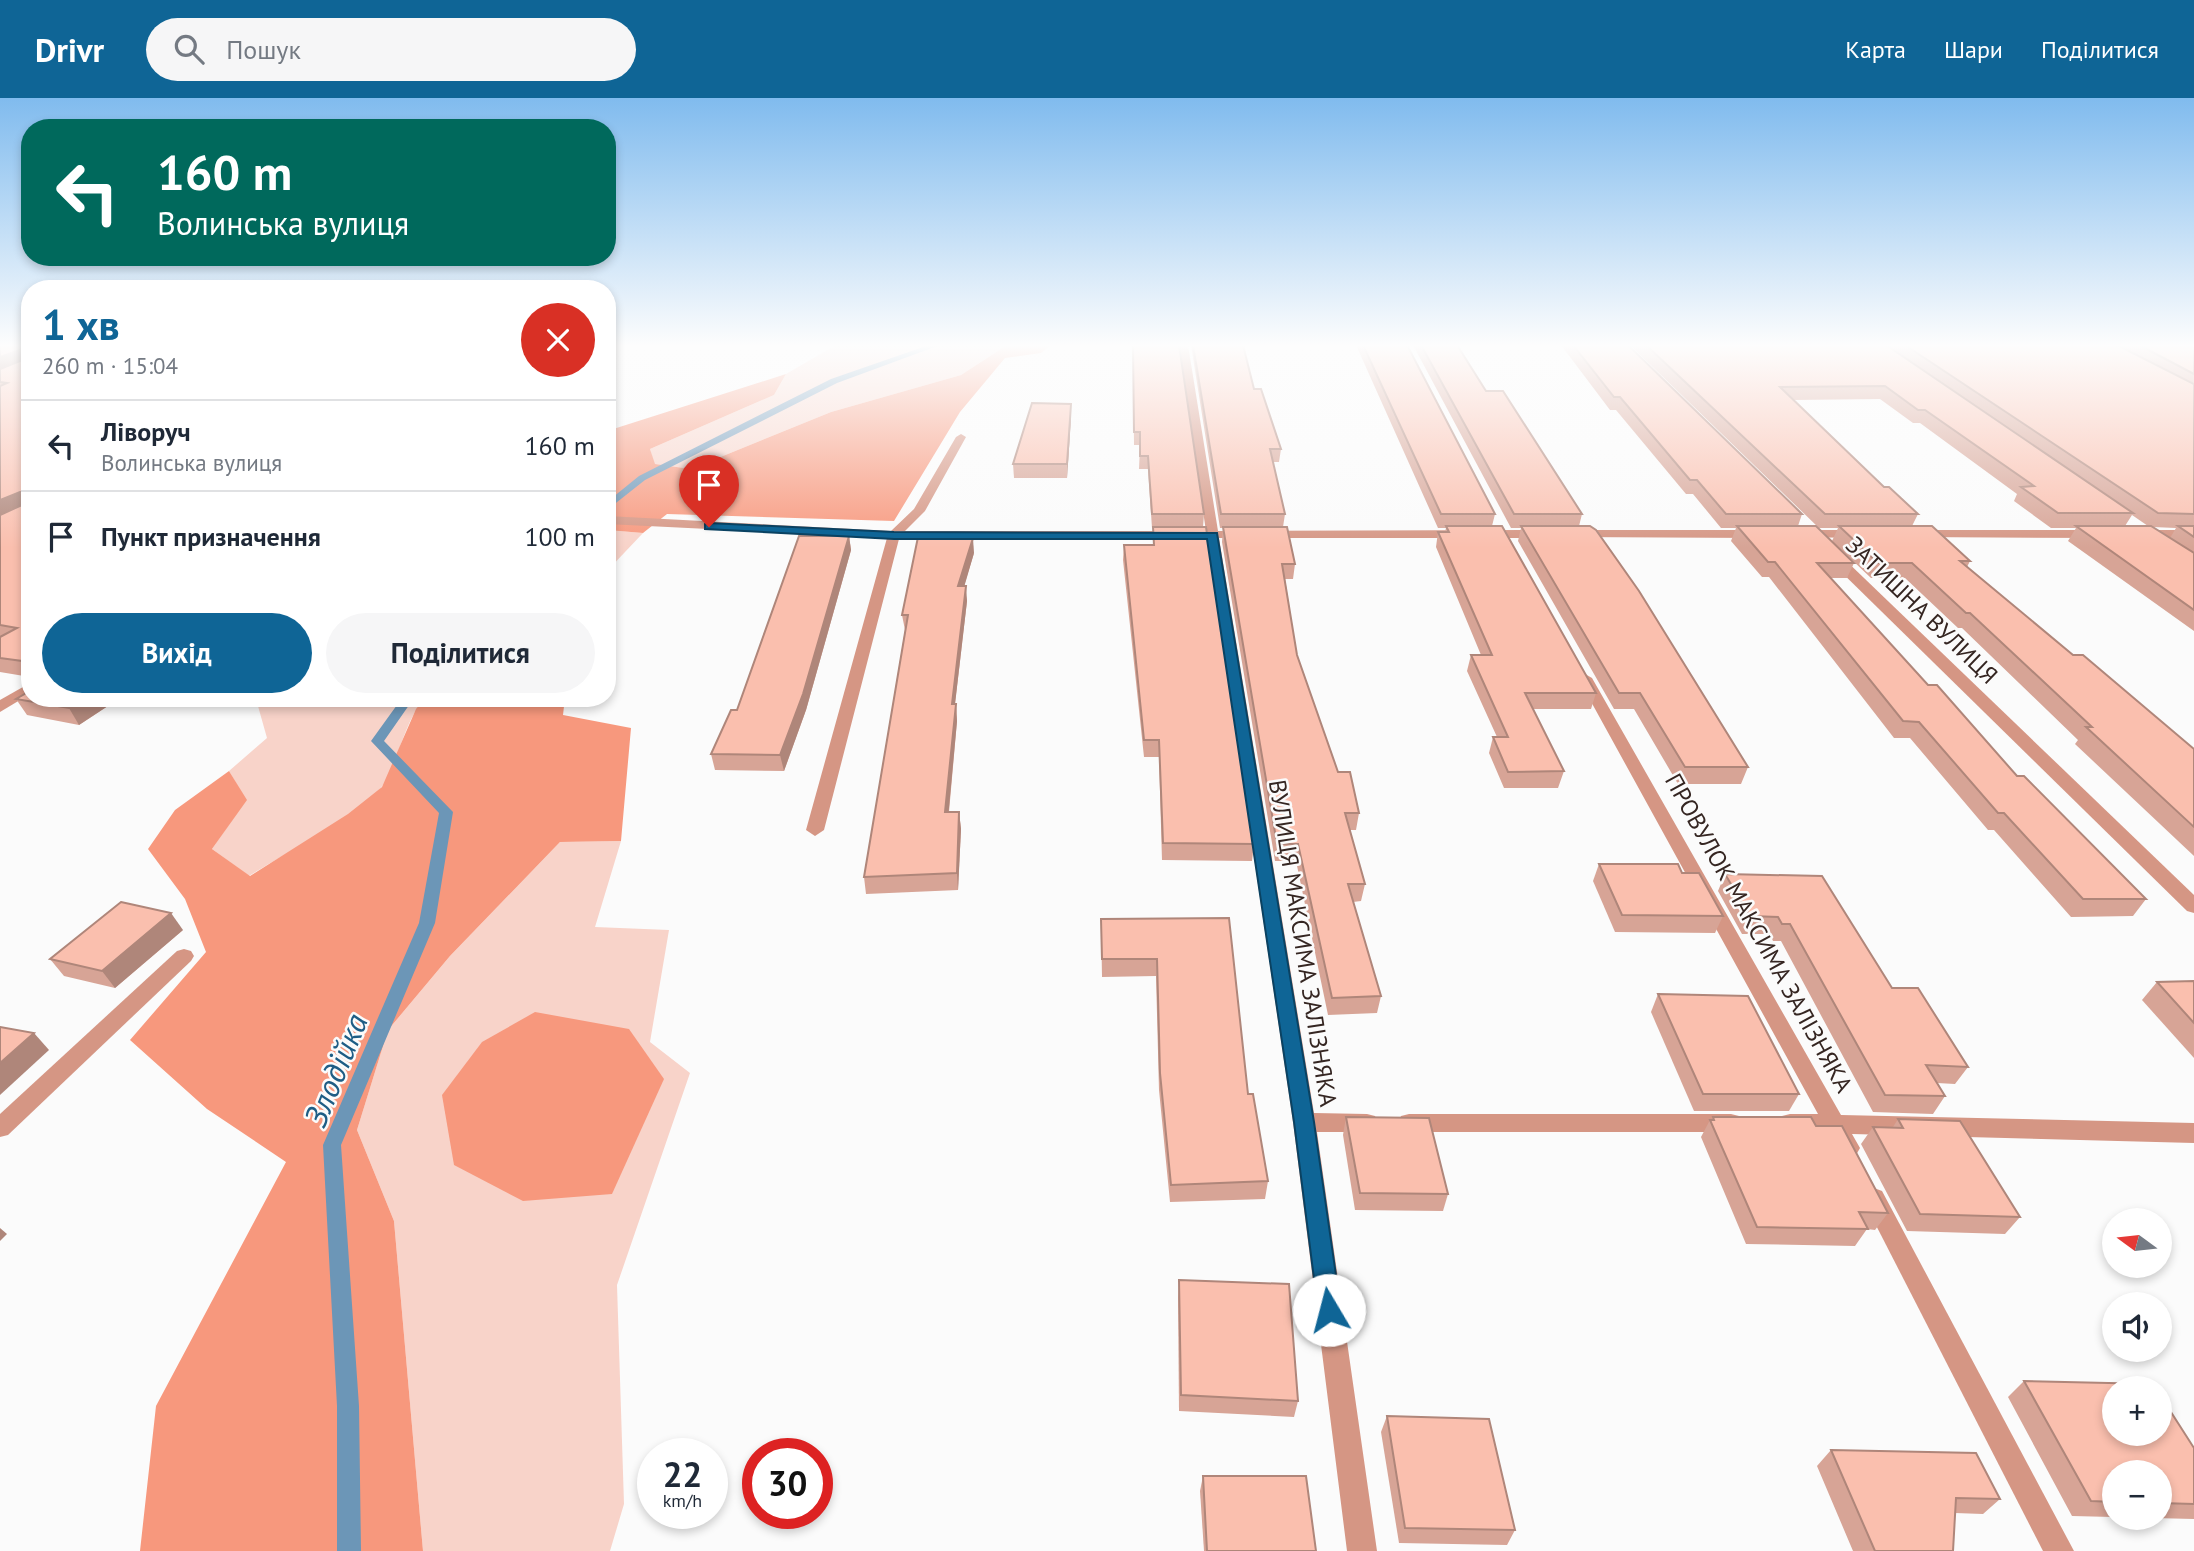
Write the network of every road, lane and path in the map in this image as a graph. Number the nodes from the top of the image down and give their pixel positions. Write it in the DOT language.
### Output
graph roads {
  1 [pos="1193,413"];
  2 [pos="961,437"];
  3 [pos="1492,511"];
  4 [pos="616,521"];
  5 [pos="1805,529"];
  6 [pos="1504,534"];
  7 [pos="1878,534"];
  8 [pos="1905,534"];
  9 [pos="2107,534"];
  10 [pos="2194,534"];
  11 [pos="894,535"];
  12 [pos="1213,535"];
  13 [pos="2166,547"];
  14 [pos="1518,558"];
  15 [pos="1578,667"];
  16 [pos="21,693"];
  17 [pos="0,707"];
  18 [pos="815,830"];
  19 [pos="2194,906"];
  20 [pos="184,956"];
  21 [pos="1304,1122"];
  22 [pos="1835,1123"];
  23 [pos="0,1128"];
  24 [pos="2194,1133"];
  25 [pos="1854,1160"];
  26 [pos="1867,1184"];
  27 [pos="1362,1551"];
  28 [pos="2059,1551"];
  1 -- 12 [label="street, ВУЛИЦЯ МАКСИМА ЗАЛІЗНЯКА"];
  2 -- 11 [label="street"];
  3 -- 6 [label="street"];
  4 -- 11 [label="street"];
  5 -- 6 [label="street"];
  5 -- 7 [label="street"];
  5 -- 19 [label="street, ЗАТИШНА ВУЛИЦЯ"];
  6 -- 12 [label="street"];
  6 -- 14 [label="street"];
  8 -- 9 [label="street"];
  10 -- 13 [label="street"];
  11 -- 12 [label="street"];
  11 -- 18 [label="street"];
  12 -- 21 [label="street, ВУЛИЦЯ МАКСИМА ЗАЛІЗНЯКА"];
  15 -- 22 [label="street, ПРОВУЛОК МАКСИМА ЗАЛІЗНЯКА"];
  16 -- 17 [label="street"];
  20 -- 23 [label="street"];
  21 -- 22 [label="street"];
  21 -- 27 [label="street, ВУЛИЦЯ МАКСИМА ЗАЛІЗНЯКА"];
  22 -- 24 [label="street"];
  22 -- 25 [label="street, ПРОВУЛОК МАКСИМА ЗАЛІЗНЯКА"];
  26 -- 28 [label="street"];
}
